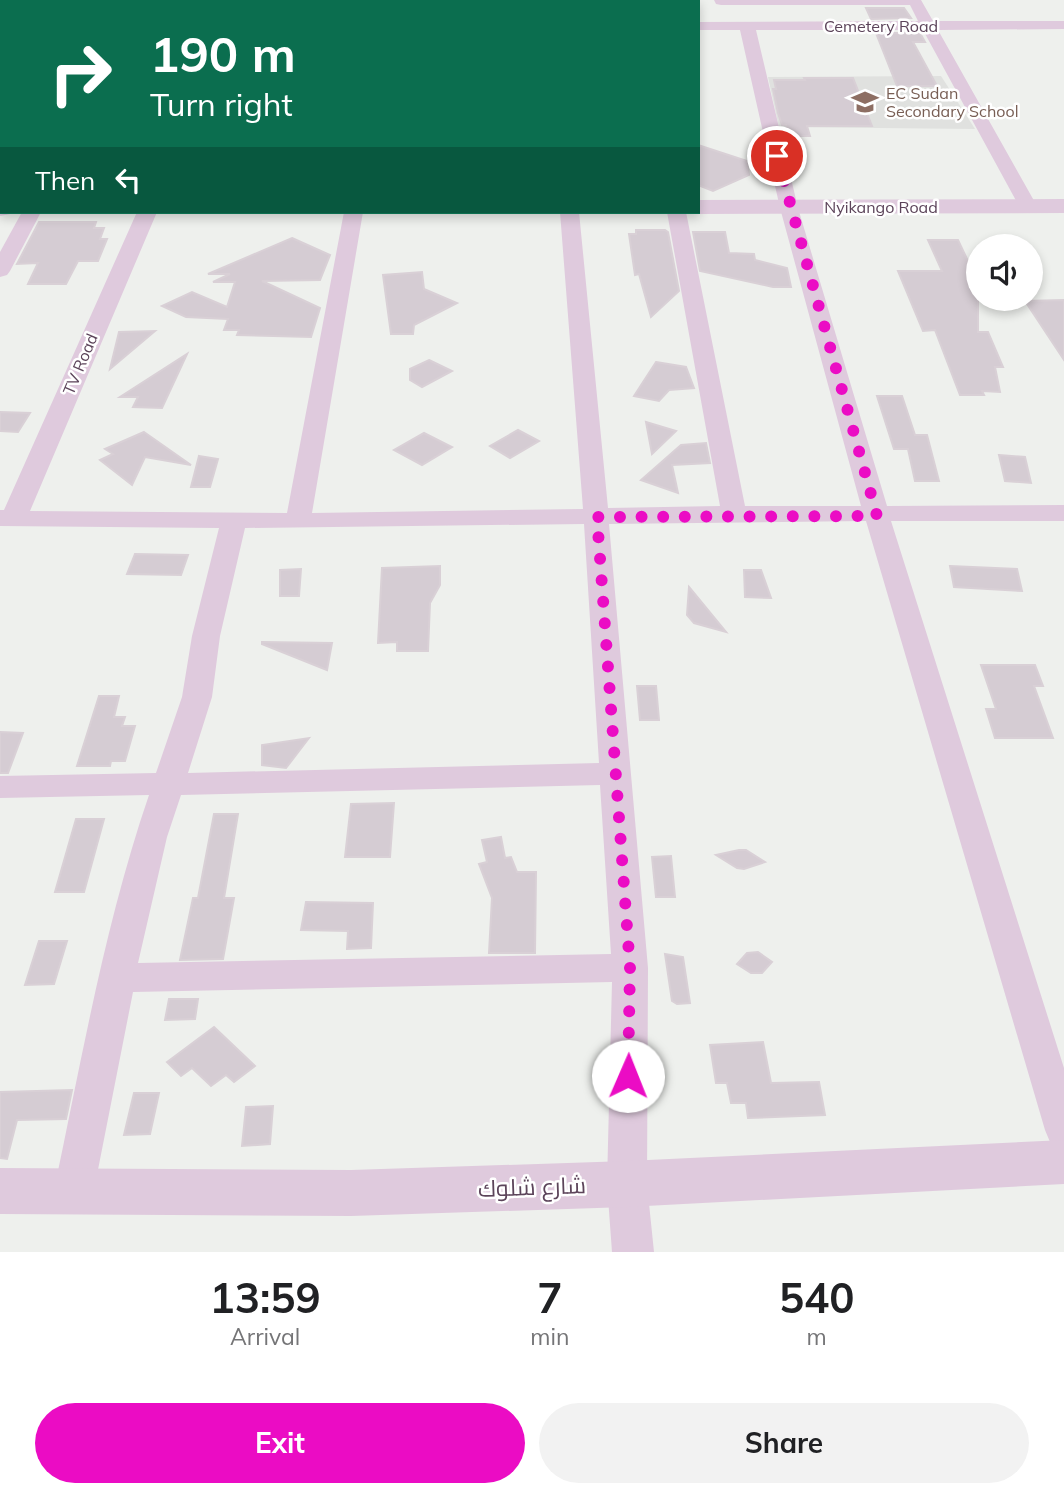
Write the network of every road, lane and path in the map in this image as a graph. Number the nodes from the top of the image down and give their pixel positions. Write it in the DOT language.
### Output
graph roads {
  1 [pos="721,0"];
  2 [pos="914,0"];
  3 [pos="1064,25"];
  4 [pos="700,26"];
  5 [pos="728,26"];
  6 [pos="747,26"];
  7 [pos="928,26"];
  8 [pos="1028,206"];
  9 [pos="1064,206"];
  10 [pos="700,207"];
  11 [pos="789,208"];
  12 [pos="30,214"];
  13 [pos="147,214"];
  14 [pos="353,214"];
  15 [pos="569,214"];
  16 [pos="676,214"];
  17 [pos="0,271"];
  18 [pos="1064,513"];
  19 [pos="734,515"];
  20 [pos="877,516"];
  21 [pos="7,517"];
  22 [pos="597,517"];
  23 [pos="234,520"];
  24 [pos="298,521"];
  25 [pos="616,773"];
  26 [pos="170,784"];
  27 [pos="0,788"];
  28 [pos="630,968"];
  29 [pos="119,978"];
  30 [pos="1064,1130"];
  31 [pos="1064,1162"];
  32 [pos="627,1184"];
  33 [pos="74,1190"];
  34 [pos="0,1191"];
  35 [pos="633,1252"];
  1 -- 2 [label="street"];
  1 -- 5 [label="street"];
  2 -- 7 [label="street"];
  3 -- 7 [label="street, Cemetery Road"];
  4 -- 5 [label="street, Cemetery Road"];
  5 -- 6 [label="street, Cemetery Road"];
  6 -- 7 [label="street, Cemetery Road"];
  6 -- 11 [label="street"];
  7 -- 8 [label="street"];
  8 -- 9 [label="street, Nyikango Road"];
  8 -- 11 [label="street, Nyikango Road"];
  10 -- 11 [label="street, Nyikango Road"];
  11 -- 20 [label="street"];
  12 -- 17 [label="street"];
  13 -- 21 [label="street, TV Road"];
  14 -- 24 [label="street"];
  15 -- 22 [label="street"];
  16 -- 19 [label="street"];
  18 -- 20 [label="street"];
  19 -- 20 [label="street"];
  19 -- 22 [label="street"];
  20 -- 30 [label="street"];
  21 -- 23 [label="street"];
  22 -- 24 [label="street"];
  22 -- 25 [label="street"];
  23 -- 24 [label="street"];
  23 -- 26 [label="street"];
  25 -- 26 [label="street"];
  25 -- 28 [label="street"];
  26 -- 27 [label="street"];
  26 -- 29 [label="street"];
  28 -- 29 [label="street"];
  28 -- 32 [label="street"];
  29 -- 33 [label="street"];
  31 -- 32 [label="street, شارع شلوك"];
  32 -- 33 [label="street, شارع شلوك"];
  32 -- 35 [label="street"];
  33 -- 34 [label="street, شارع شلوك"];
}
